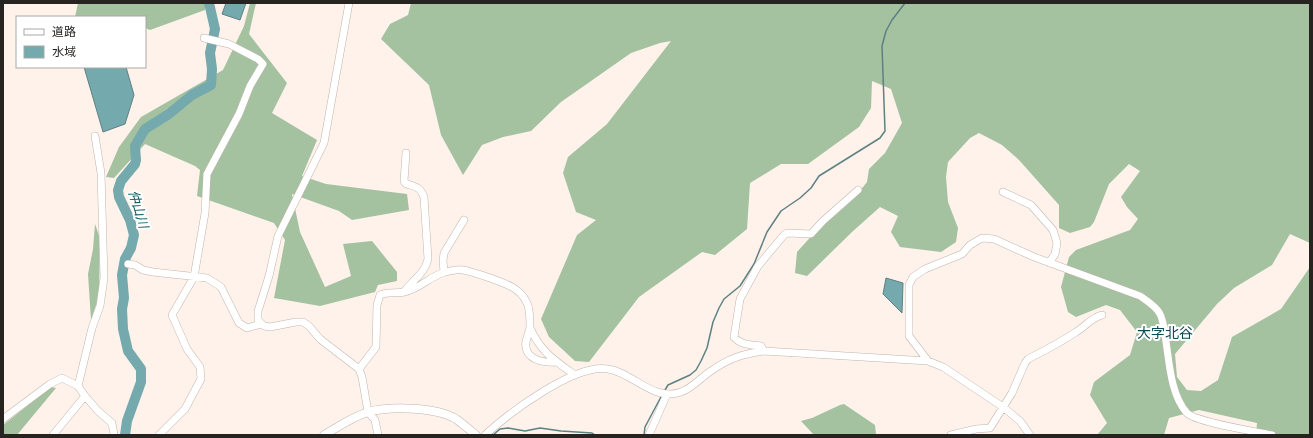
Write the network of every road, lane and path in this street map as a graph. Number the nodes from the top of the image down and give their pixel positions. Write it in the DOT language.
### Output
graph roads {
  1 [pos="349,3"];
  2 [pos="204,38"];
  3 [pos="95,136"];
  4 [pos="406,153"];
  5 [pos="858,190"];
  6 [pos="1003,192"];
  7 [pos="464,220"];
  8 [pos="1049,263"];
  9 [pos="128,264"];
  10 [pos="444,272"];
  11 [pos="194,277"];
  12 [pos="404,292"];
  13 [pos="1102,315"];
  14 [pos="261,324"];
  15 [pos="530,328"];
  16 [pos="764,351"];
  17 [pos="928,361"];
  18 [pos="556,362"];
  19 [pos="359,369"];
  20 [pos="575,375"];
  21 [pos="78,386"];
  22 [pos="667,394"];
  23 [pos="85,396"];
  24 [pos="1003,407"];
  25 [pos="368,412"];
  26 [pos="3,419"];
  27 [pos="53,435"];
  28 [pos="114,435"];
  29 [pos="159,435"];
  30 [pos="324,435"];
  31 [pos="378,435"];
  32 [pos="476,435"];
  33 [pos="485,435"];
  34 [pos="649,435"];
  35 [pos="952,435"];
  36 [pos="1030,435"];
  37 [pos="1272,435"];
  1 -- 14 [label="street"];
  2 -- 11 [label="street"];
  3 -- 21 [label="street"];
  4 -- 12 [label="street"];
  5 -- 16 [label="street"];
  6 -- 8 [label="street"];
  7 -- 10 [label="street"];
  8 -- 17 [label="street"];
  8 -- 37 [label="street"];
  9 -- 11 [label="street"];
  10 -- 12 [label="street"];
  10 -- 15 [label="street"];
  11 -- 14 [label="street"];
  11 -- 29 [label="street"];
  12 -- 19 [label="street"];
  13 -- 24 [label="street"];
  14 -- 19 [label="street"];
  15 -- 18 [label="street"];
  15 -- 18 [label="street"];
  16 -- 17 [label="street"];
  16 -- 22 [label="street"];
  17 -- 24 [label="street"];
  18 -- 20 [label="street"];
  19 -- 25 [label="street"];
  20 -- 22 [label="street"];
  20 -- 33 [label="street"];
  21 -- 23 [label="street"];
  21 -- 26 [label="street"];
  22 -- 34 [label="street"];
  23 -- 27 [label="street"];
  23 -- 28 [label="street"];
  24 -- 35 [label="street"];
  24 -- 36 [label="street"];
  25 -- 30 [label="main road"];
  25 -- 31 [label="street"];
  25 -- 32 [label="main road"];
}
